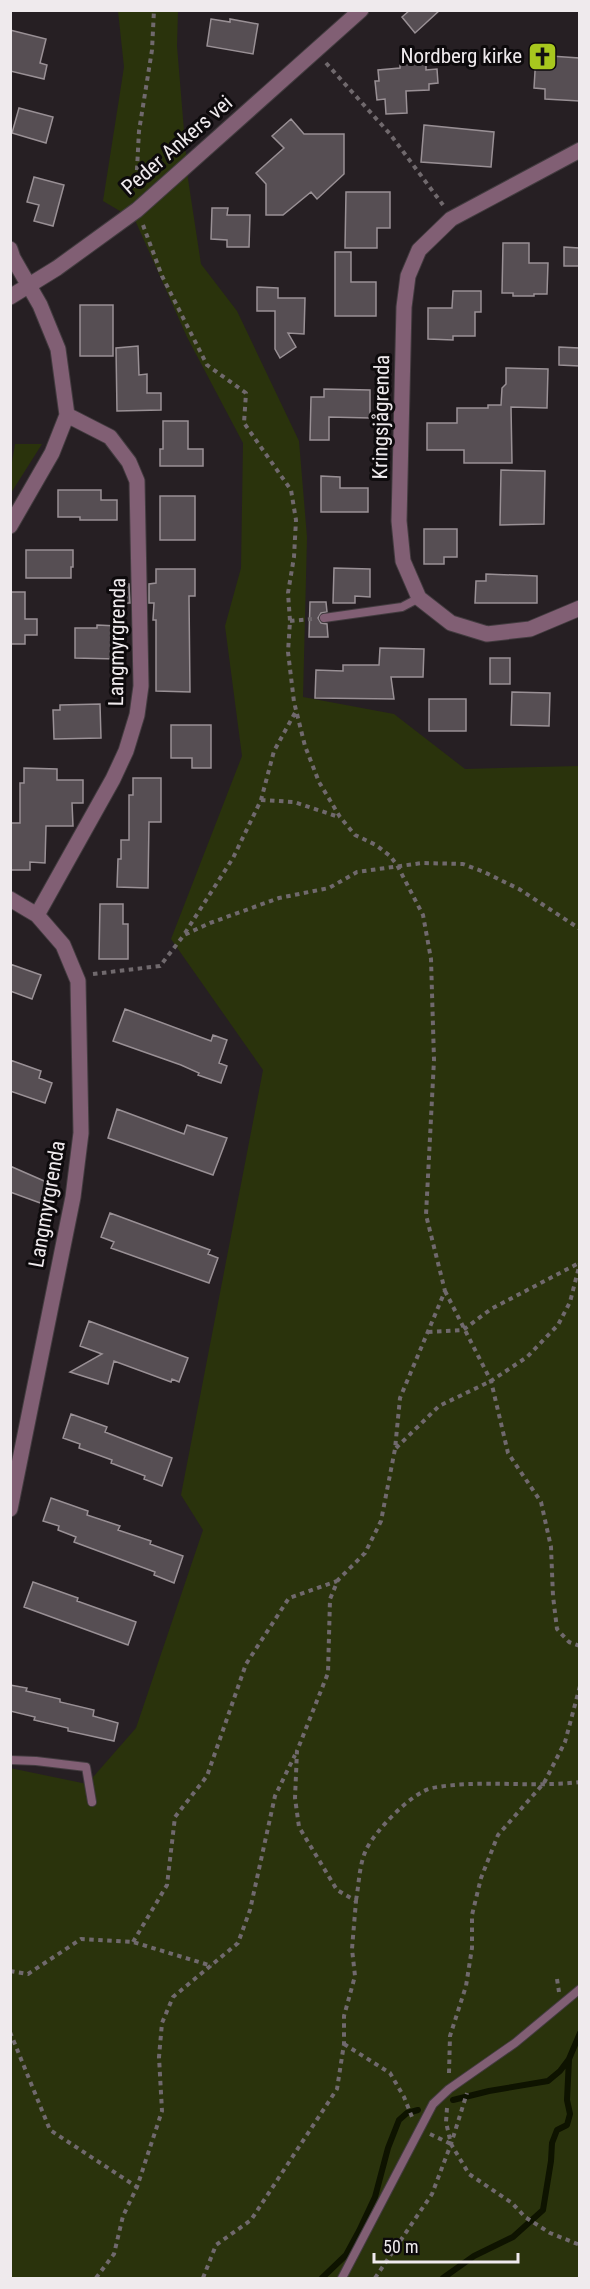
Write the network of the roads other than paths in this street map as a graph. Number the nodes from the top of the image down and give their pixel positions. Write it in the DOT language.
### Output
graph roads {
  1 [pos="361,10"];
  2 [pos="579,150"];
  3 [pos="10,249"];
  4 [pos="28,286"];
  5 [pos="10,297"];
  6 [pos="67,415"];
  7 [pos="10,526"];
  8 [pos="419,598"];
  9 [pos="579,608"];
  10 [pos="324,618"];
  11 [pos="10,899"];
  12 [pos="37,915"];
  13 [pos="10,1509"];
  14 [pos="10,1760"];
  15 [pos="92,1802"];
  16 [pos="579,1989"];
  17 [pos="342,2278"];
  1 -- 4 [label="street, Peder Ankers vei"];
  2 -- 8 [label="street, Kringsjågrenda"];
  3 -- 4 [label="street"];
  4 -- 5 [label="street, Peder Ankers vei"];
  4 -- 6 [label="street"];
  6 -- 7 [label="street"];
  6 -- 12 [label="street, Langmyrgrenda"];
  8 -- 9 [label="street, Kringsjågrenda"];
  8 -- 10 [label="lane"];
  11 -- 12 [label="street, Langmyrgrenda"];
  12 -- 13 [label="street, Langmyrgrenda"];
  14 -- 15 [label="lane"];
  16 -- 17 [label="lane"];
}
